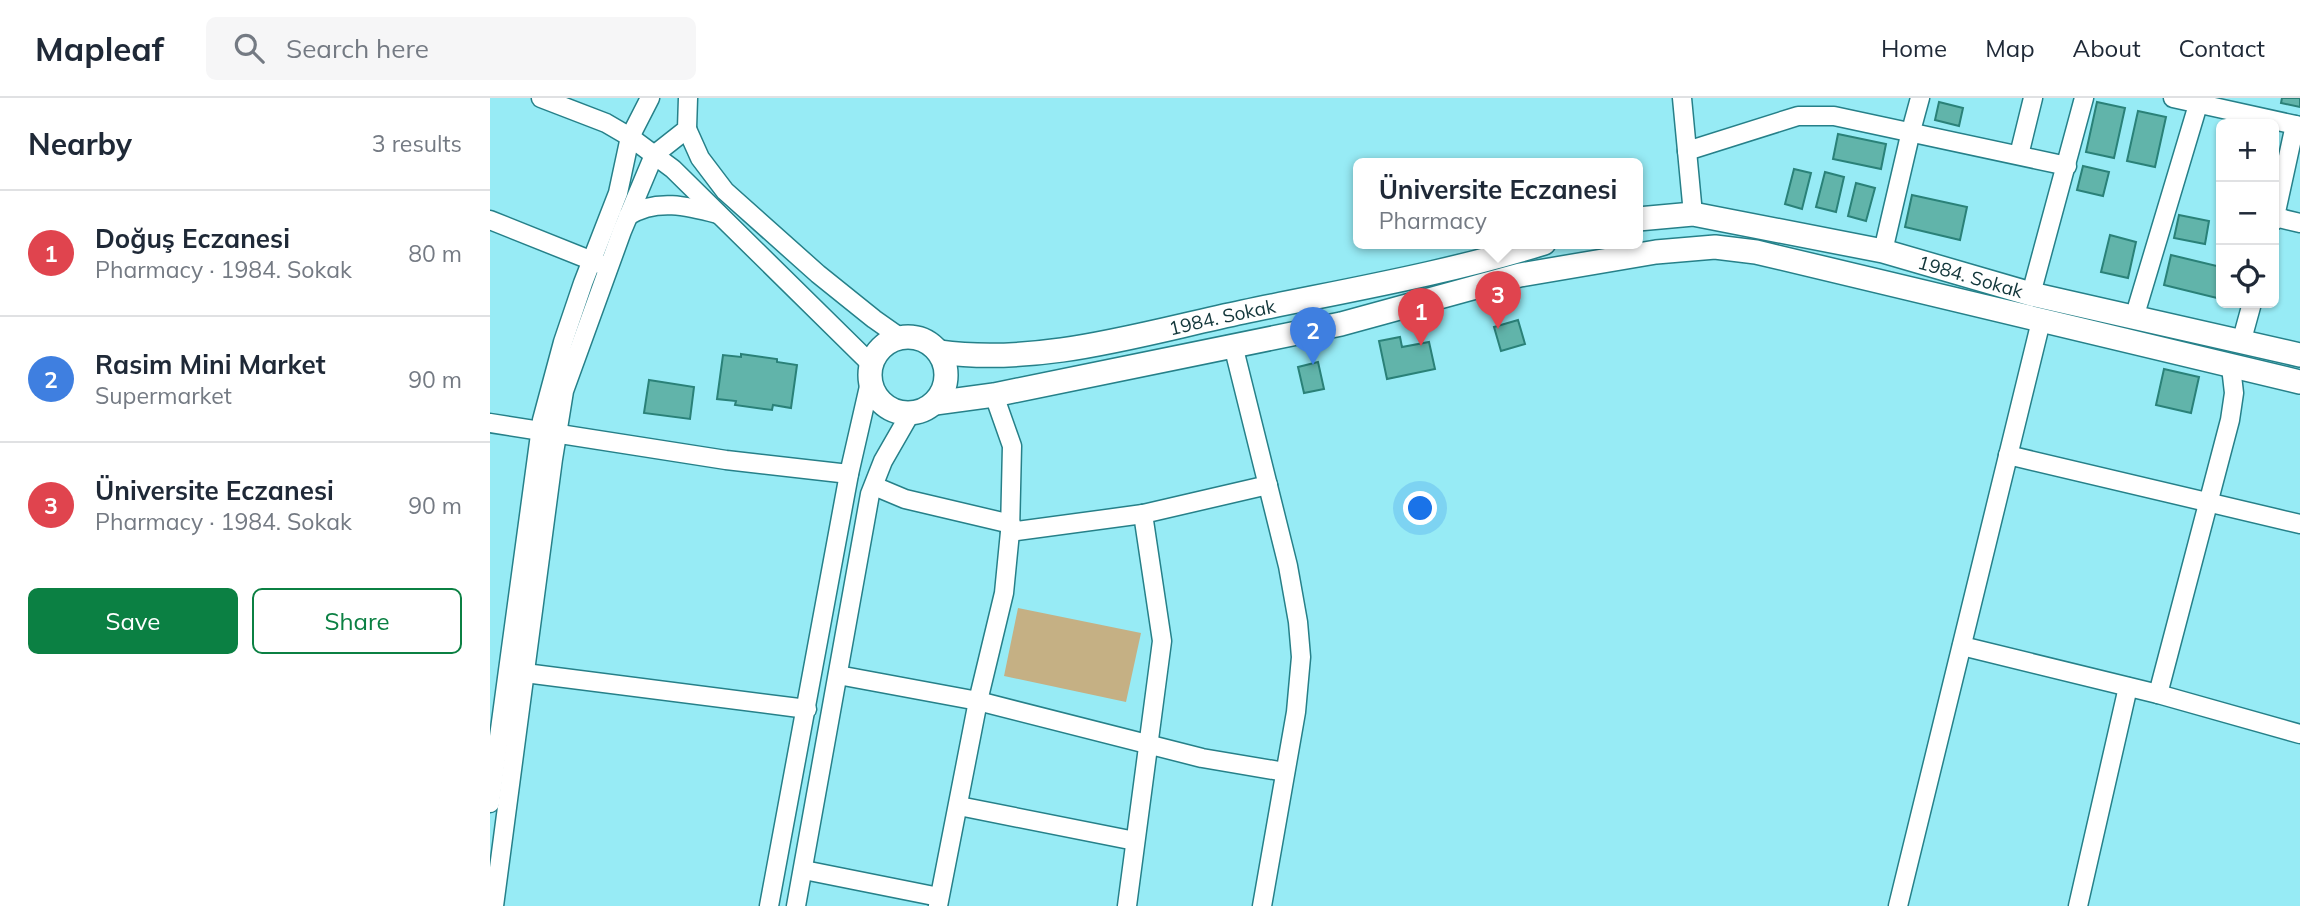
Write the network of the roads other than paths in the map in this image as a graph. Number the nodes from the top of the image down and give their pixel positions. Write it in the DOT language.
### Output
graph roads {
  1 [pos="541,98"];
  2 [pos="650,98"];
  3 [pos="1682,98"];
  4 [pos="1920,98"];
  5 [pos="2033,98"];
  6 [pos="2084,98"];
  7 [pos="2173,98"];
  8 [pos="684,100"];
  9 [pos="2199,101"];
  10 [pos="1796,107"];
  11 [pos="2297,125"];
  12 [pos="687,130"];
  13 [pos="1911,131"];
  14 [pos="630,137"];
  15 [pos="1687,151"];
  16 [pos="654,155"];
  17 [pos="2019,155"];
  18 [pos="2067,166"];
  19 [pos="2279,199"];
  20 [pos="1693,214"];
  21 [pos="721,215"];
  22 [pos="628,216"];
  23 [pos="1643,219"];
  24 [pos="490,220"];
  25 [pos="2279,220"];
  26 [pos="1740,223"];
  27 [pos="2300,223"];
  28 [pos="1525,249"];
  29 [pos="1735,249"];
  30 [pos="1883,251"];
  31 [pos="591,261"];
  32 [pos="609,268"];
  33 [pos="2031,294"];
  34 [pos="2251,308"];
  35 [pos="2134,318"];
  36 [pos="2041,321"];
  37 [pos="901,338"];
  38 [pos="2241,343"];
  39 [pos="1233,345"];
  40 [pos="939,352"];
  41 [pos="2300,355"];
  42 [pos="2231,367"];
  43 [pos="871,373"];
  44 [pos="2300,382"];
  45 [pos="995,395"];
  46 [pos="935,403"];
  47 [pos="910,414"];
  48 [pos="490,423"];
  49 [pos="549,431"];
  50 [pos="2008,454"];
  51 [pos="849,474"];
  52 [pos="1268,485"];
  53 [pos="874,486"];
  54 [pos="2210,501"];
  55 [pos="1143,514"];
  56 [pos="2300,524"];
  57 [pos="1010,528"];
  58 [pos="1962,646"];
  59 [pos="508,674"];
  60 [pos="838,675"];
  61 [pos="2129,687"];
  62 [pos="2158,694"];
  63 [pos="978,701"];
  64 [pos="807,709"];
  65 [pos="2300,734"];
  66 [pos="1148,744"];
  67 [pos="1285,772"];
  68 [pos="492,777"];
  69 [pos="490,803"];
  70 [pos="959,806"];
  71 [pos="1135,841"];
  72 [pos="804,870"];
  73 [pos="938,902"];
  74 [pos="494,906"];
  75 [pos="769,906"];
  76 [pos="796,906"];
  77 [pos="1127,906"];
  78 [pos="1262,906"];
  79 [pos="1898,906"];
  80 [pos="2078,906"];
  1 -- 14 [label="street"];
  2 -- 14 [label="street"];
  3 -- 15 [label="street"];
  4 -- 13 [label="street"];
  5 -- 17 [label="street"];
  6 -- 18 [label="street"];
  7 -- 9 [label="street"];
  8 -- 12 [label="street"];
  9 -- 11 [label="street"];
  9 -- 35 [label="street"];
  10 -- 13 [label="street"];
  10 -- 15 [label="street"];
  11 -- 19 [label="street"];
  12 -- 16 [label="street"];
  12 -- 37 [label="street"];
  13 -- 17 [label="street"];
  13 -- 30 [label="street"];
  14 -- 16 [label="street"];
  14 -- 31 [label="street"];
  15 -- 20 [label="street"];
  16 -- 21 [label="street"];
  16 -- 22 [label="street"];
  17 -- 18 [label="street"];
  18 -- 33 [label="street"];
  20 -- 23 [label="main road, 1984. Sokak"];
  20 -- 26 [label="main road, 1984. Sokak"];
  21 -- 22 [label="street"];
  21 -- 43 [label="street"];
  22 -- 32 [label="street"];
  24 -- 31 [label="street"];
  25 -- 27 [label="street"];
  26 -- 29 [label="main road"];
  26 -- 30 [label="main road, 1984. Sokak"];
  28 -- 40 [label="main road, 1984. Sokak"];
  29 -- 36 [label="main road"];
  29 -- 39 [label="main road"];
  30 -- 33 [label="main road, 1984. Sokak"];
  31 -- 32 [label="street"];
  31 -- 49 [label="street"];
  32 -- 49 [label="street"];
  33 -- 35 [label="main road, 1984. Sokak"];
  34 -- 38 [label="street"];
  35 -- 38 [label="main road, 1984. Sokak"];
  36 -- 42 [label="main road"];
  36 -- 50 [label="street"];
  37 -- 40 [label="main road"];
  37 -- 43 [label="main road"];
  38 -- 41 [label="main road, 1984. Sokak"];
  39 -- 45 [label="main road"];
  39 -- 52 [label="street"];
  40 -- 46 [label="main road"];
  42 -- 44 [label="main road"];
  42 -- 54 [label="street"];
  43 -- 47 [label="main road"];
  43 -- 51 [label="street"];
  45 -- 46 [label="main road"];
  45 -- 57 [label="street"];
  46 -- 47 [label="main road"];
  47 -- 53 [label="street"];
  48 -- 49 [label="street"];
  49 -- 51 [label="street"];
  49 -- 59 [label="street"];
  50 -- 54 [label="street"];
  50 -- 58 [label="street"];
  51 -- 64 [label="street"];
  52 -- 55 [label="street"];
  52 -- 67 [label="street"];
  53 -- 57 [label="street"];
  53 -- 60 [label="street"];
  54 -- 56 [label="street"];
  54 -- 62 [label="street"];
  55 -- 57 [label="street"];
  55 -- 66 [label="street"];
  57 -- 63 [label="street"];
  58 -- 61 [label="street"];
  58 -- 79 [label="street"];
  59 -- 64 [label="street"];
  59 -- 68 [label="street"];
  59 -- 74 [label="street"];
  60 -- 63 [label="street"];
  60 -- 72 [label="street"];
  61 -- 62 [label="street"];
  61 -- 80 [label="street"];
  62 -- 65 [label="street"];
  63 -- 66 [label="street"];
  63 -- 70 [label="street"];
  64 -- 75 [label="street"];
  66 -- 67 [label="street"];
  66 -- 71 [label="street"];
  67 -- 78 [label="street"];
  68 -- 69 [label="street"];
  70 -- 71 [label="street"];
  70 -- 73 [label="street"];
  71 -- 77 [label="street"];
  72 -- 73 [label="street"];
  72 -- 76 [label="street"];
}
